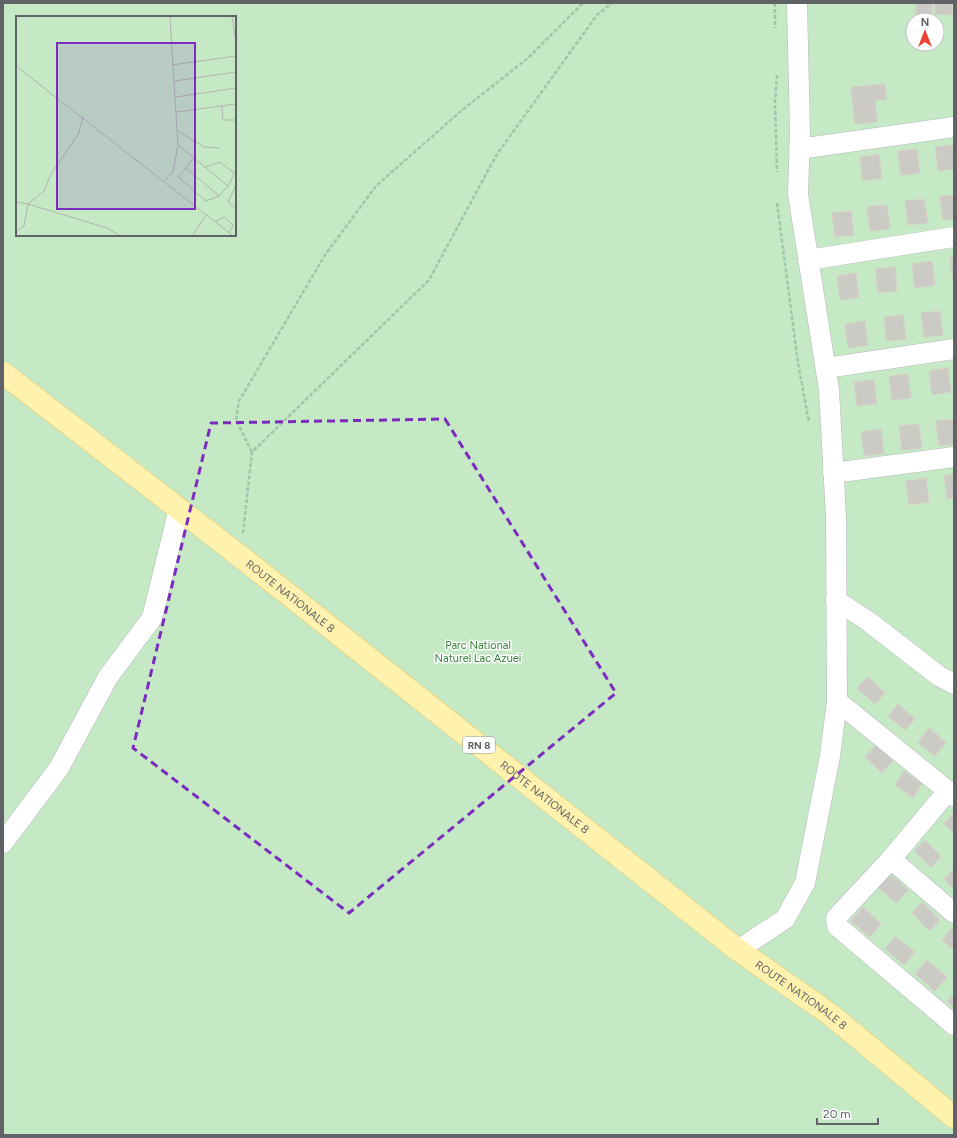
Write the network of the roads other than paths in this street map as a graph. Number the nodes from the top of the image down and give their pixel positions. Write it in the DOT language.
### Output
graph roads {
  1 [pos="797,3"];
  2 [pos="954,127"];
  3 [pos="799,149"];
  4 [pos="954,237"];
  5 [pos="808,260"];
  6 [pos="954,349"];
  7 [pos="826,368"];
  8 [pos="3,373"];
  9 [pos="954,457"];
  10 [pos="833,473"];
  11 [pos="179,509"];
  12 [pos="836,600"];
  13 [pos="954,684"];
  14 [pos="837,701"];
  15 [pos="951,793"];
  16 [pos="3,843"];
  17 [pos="891,859"];
  18 [pos="954,913"];
  19 [pos="738,950"];
  20 [pos="954,1025"];
  21 [pos="954,1117"];
  1 -- 3 [label="street"];
  2 -- 3 [label="street"];
  3 -- 5 [label="street"];
  4 -- 5 [label="street"];
  5 -- 7 [label="street"];
  6 -- 7 [label="street"];
  7 -- 10 [label="street"];
  8 -- 11 [label="main road, ROUTE NATIONALE 8 / RN 8"];
  9 -- 10 [label="street"];
  10 -- 12 [label="street"];
  11 -- 16 [label="street"];
  11 -- 19 [label="main road, ROUTE NATIONALE 8 / RN 8"];
  12 -- 13 [label="street"];
  12 -- 14 [label="street"];
  14 -- 15 [label="street"];
  14 -- 19 [label="street"];
  15 -- 17 [label="street"];
  17 -- 18 [label="street"];
  17 -- 20 [label="street"];
  19 -- 21 [label="main road, ROUTE NATIONALE 8 / RN 8"];
}
